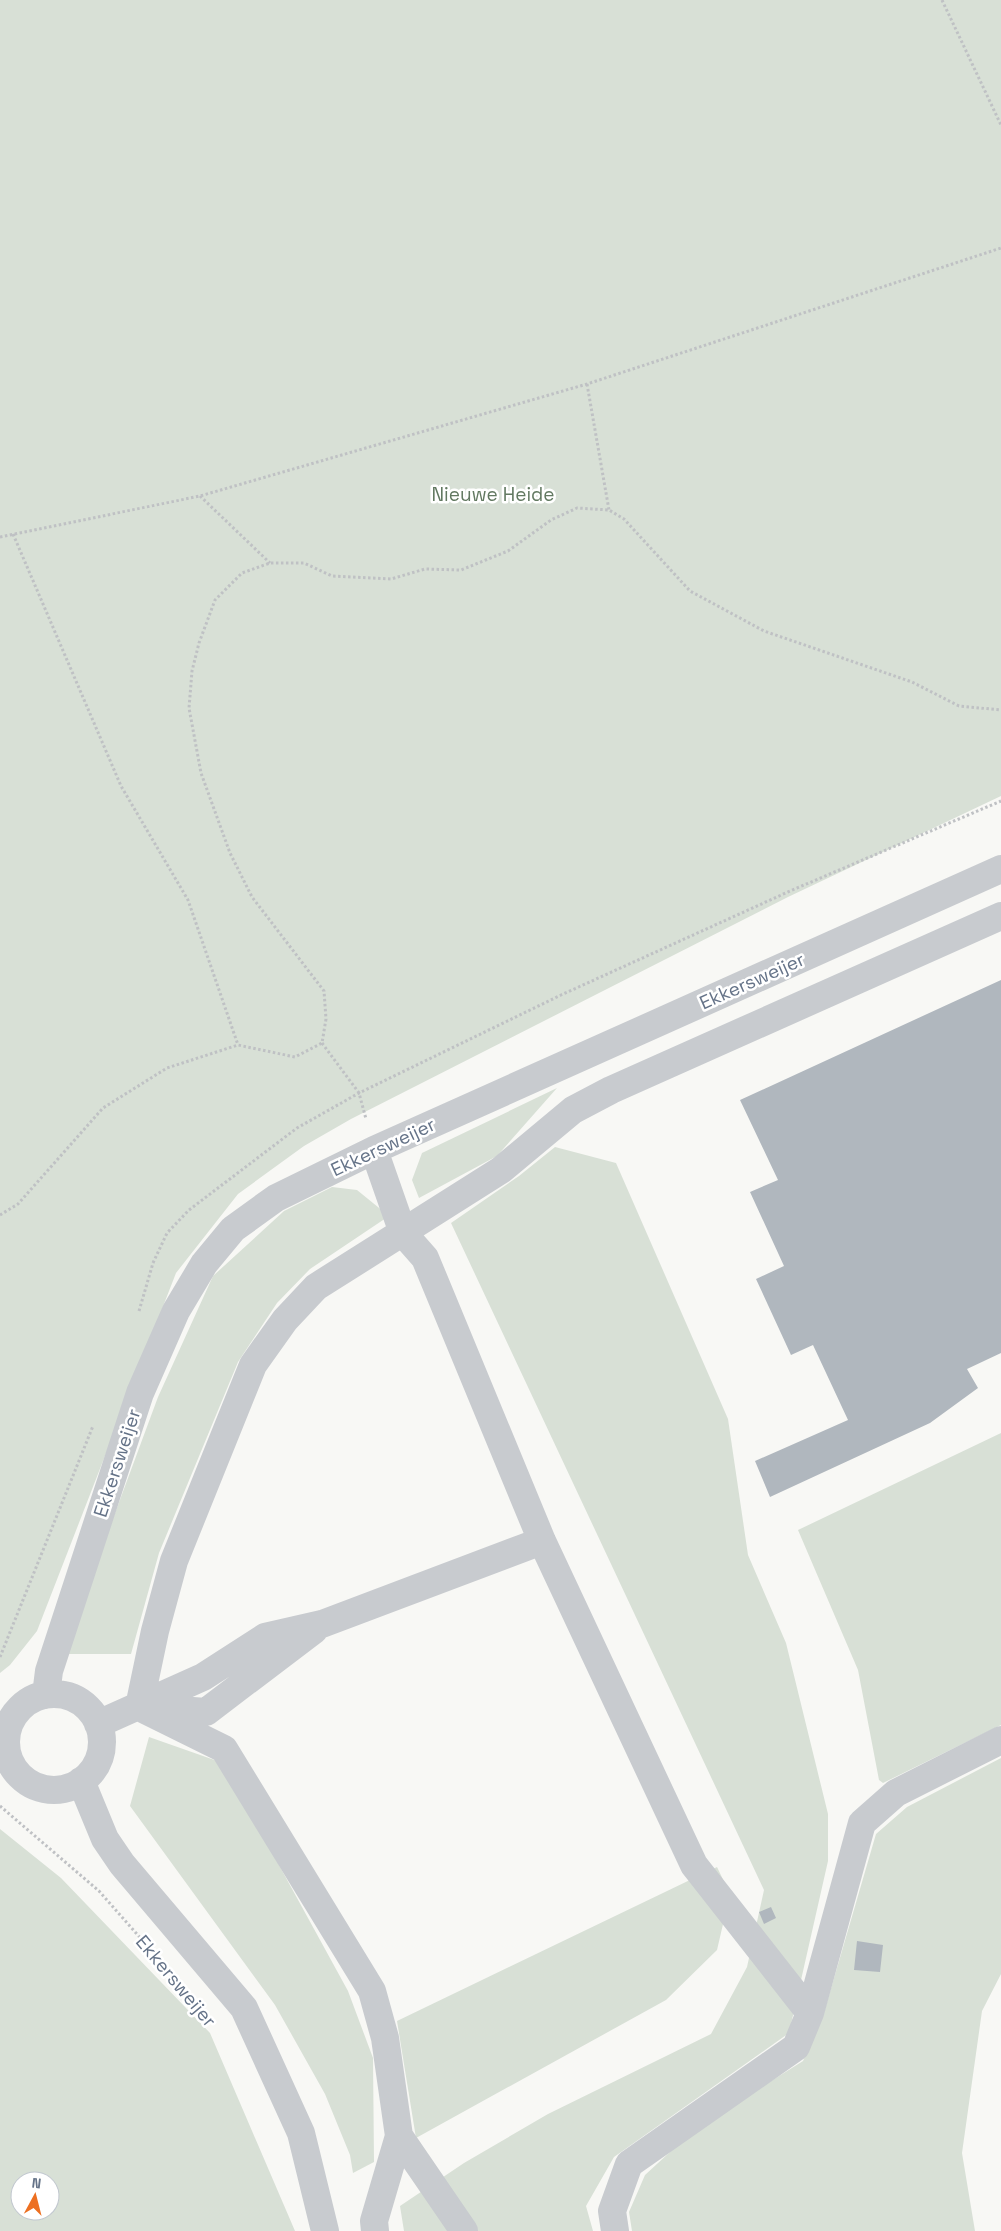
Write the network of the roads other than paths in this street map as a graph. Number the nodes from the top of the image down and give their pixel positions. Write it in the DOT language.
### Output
graph roads {
  1 [pos="1001,870"];
  2 [pos="1001,916"];
  3 [pos="374,1150"];
  4 [pos="403,1233"];
  5 [pos="542,1541"];
  6 [pos="46,1695"];
  7 [pos="139,1707"];
  8 [pos="98,1724"];
  9 [pos="4,1729"];
  10 [pos="1001,1740"];
  11 [pos="82,1781"];
  12 [pos="810,2013"];
  13 [pos="399,2136"];
  14 [pos="326,2231"];
  15 [pos="375,2231"];
  16 [pos="464,2231"];
  17 [pos="615,2231"];
  1 -- 3 [label="street, Ekkersweijer"];
  2 -- 4 [label="street"];
  3 -- 4 [label="street"];
  3 -- 6 [label="street, Ekkersweijer"];
  4 -- 5 [label="street"];
  4 -- 7 [label="street"];
  5 -- 7 [label="street"];
  5 -- 12 [label="street"];
  6 -- 8 [label="street"];
  6 -- 9 [label="street"];
  7 -- 8 [label="street"];
  7 -- 13 [label="street"];
  8 -- 11 [label="street"];
  9 -- 11 [label="street"];
  10 -- 12 [label="street"];
  11 -- 14 [label="street, Ekkersweijer"];
  12 -- 17 [label="street"];
  13 -- 15 [label="street"];
  13 -- 16 [label="street"];
}
